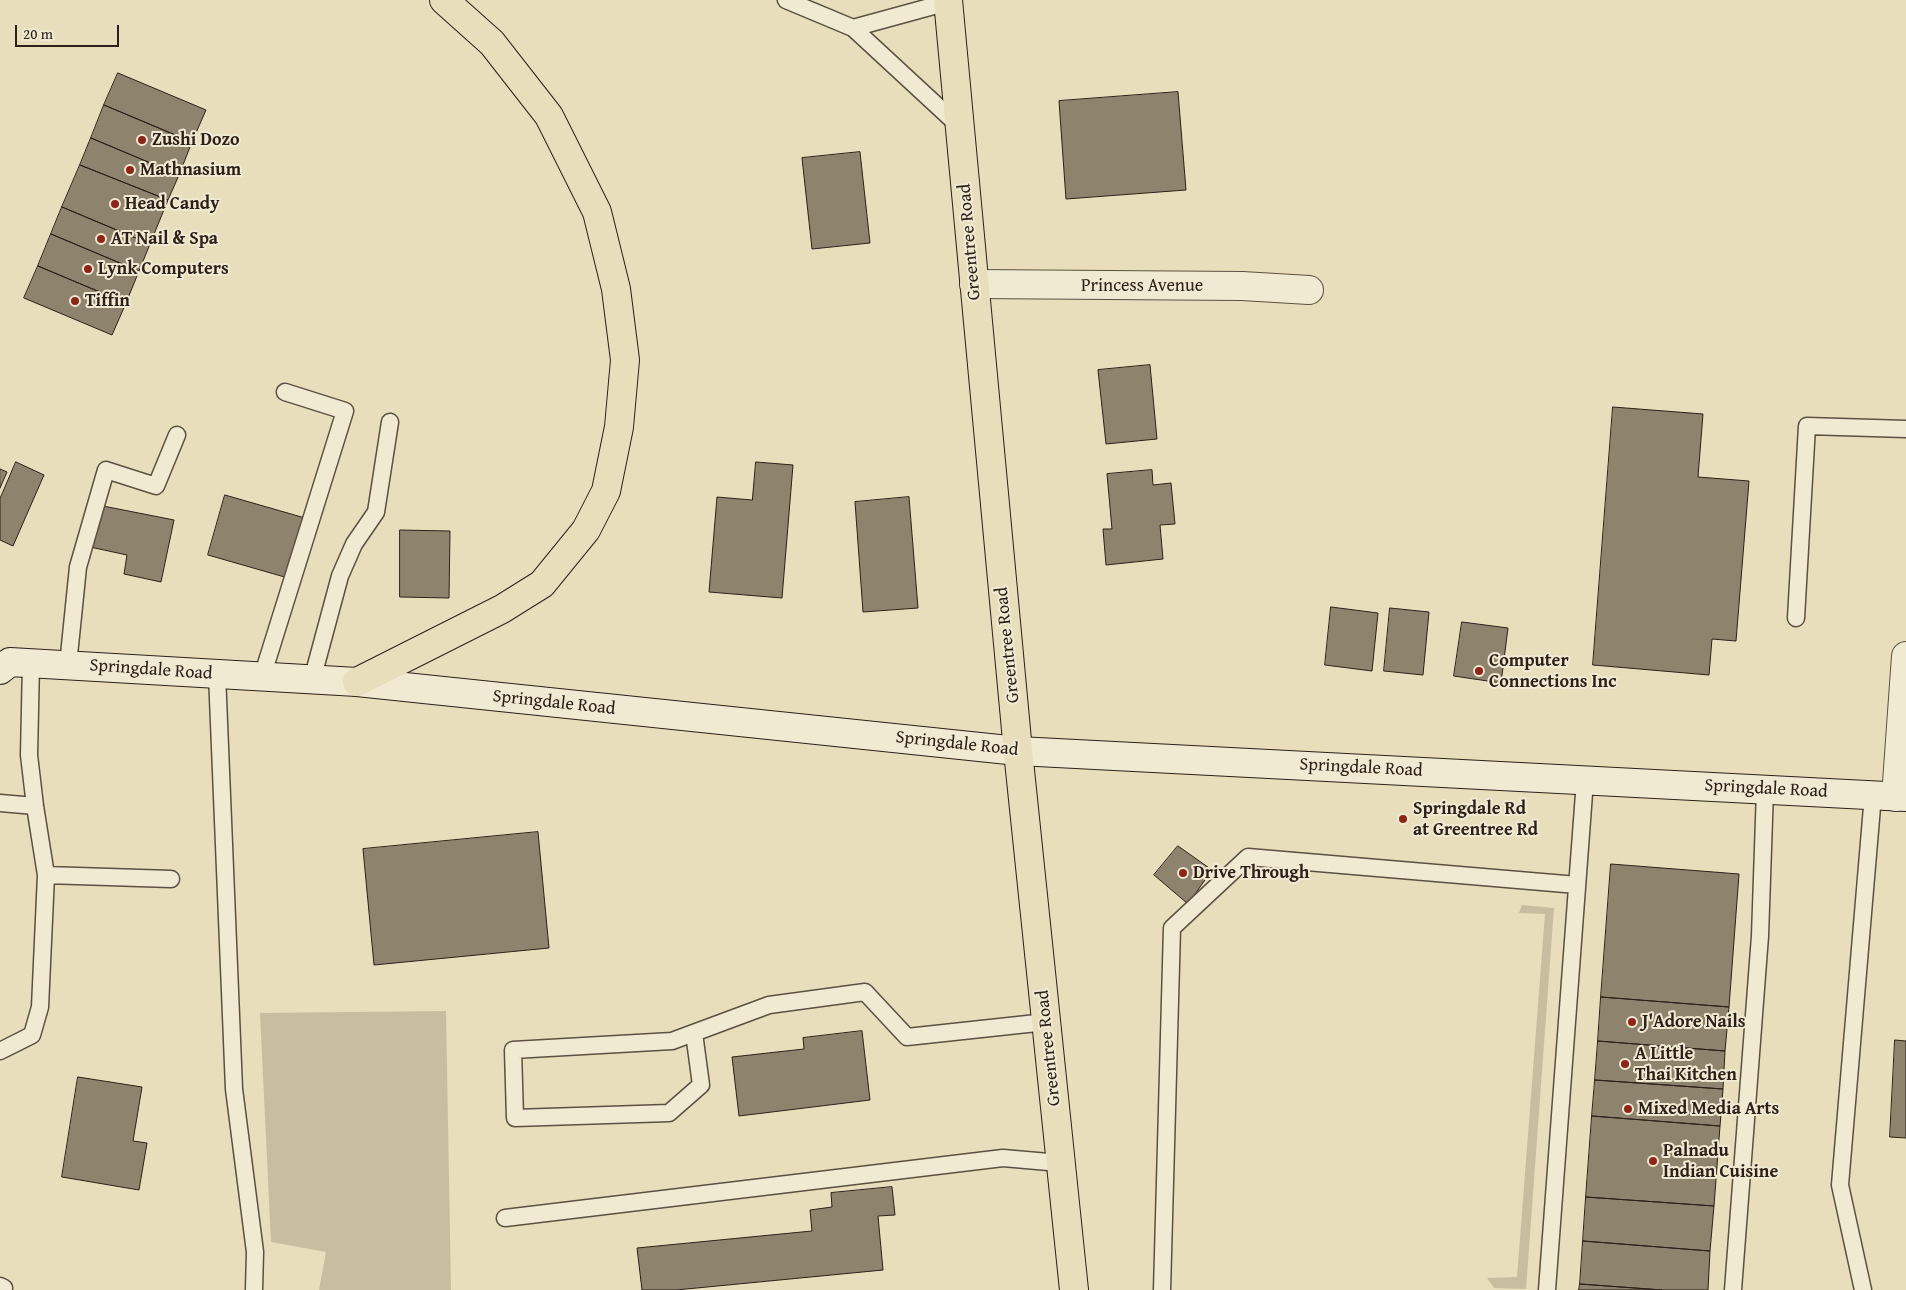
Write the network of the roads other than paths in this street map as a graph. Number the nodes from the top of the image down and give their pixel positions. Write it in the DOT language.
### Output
graph roads {
  1 [pos="444,0"];
  2 [pos="786,0"];
  3 [pos="948,1"];
  4 [pos="853,28"];
  5 [pos="959,126"];
  6 [pos="974,284"];
  7 [pos="1309,290"];
  8 [pos="285,392"];
  9 [pos="390,422"];
  10 [pos="1906,429"];
  11 [pos="177,435"];
  12 [pos="1796,618"];
  13 [pos="1906,656"];
  14 [pos="10,661"];
  15 [pos="68,665"];
  16 [pos="216,674"];
  17 [pos="262,677"];
  18 [pos="312,680"];
  19 [pos="357,682"];
  20 [pos="1018,751"];
  21 [pos="1585,780"];
  22 [pos="1765,790"];
  23 [pos="1892,796"];
  24 [pos="0,804"];
  25 [pos="34,806"];
  26 [pos="46,876"];
  27 [pos="171,879"];
  28 [pos="1577,885"];
  29 [pos="1046,1022"];
  30 [pos="694,1033"];
  31 [pos="0,1051"];
  32 [pos="1060,1164"];
  33 [pos="505,1218"];
  34 [pos="0,1286"];
  35 [pos="3,1290"];
  36 [pos="254,1290"];
  37 [pos="1074,1290"];
  38 [pos="1162,1290"];
  39 [pos="1547,1290"];
  40 [pos="1733,1290"];
  41 [pos="1863,1290"];
  1 -- 19 [label="main road"];
  2 -- 4 [label="lane"];
  3 -- 4 [label="lane"];
  3 -- 5 [label="main road, Greentree Road"];
  4 -- 5 [label="lane"];
  5 -- 6 [label="main road, Greentree Road"];
  6 -- 7 [label="main road, Princess Avenue"];
  6 -- 20 [label="main road, Greentree Road"];
  8 -- 17 [label="lane"];
  9 -- 18 [label="lane"];
  10 -- 12 [label="lane"];
  11 -- 15 [label="lane"];
  13 -- 23 [label="main road"];
  14 -- 15 [label="main road, Springdale Road"];
  14 -- 25 [label="lane"];
  15 -- 16 [label="main road, Springdale Road"];
  16 -- 17 [label="main road, Springdale Road"];
  16 -- 36 [label="lane"];
  17 -- 18 [label="main road, Springdale Road"];
  18 -- 19 [label="main road, Springdale Road"];
  19 -- 20 [label="main road, Springdale Road"];
  20 -- 21 [label="main road, Springdale Road"];
  20 -- 29 [label="main road, Greentree Road"];
  21 -- 22 [label="main road, Springdale Road"];
  21 -- 28 [label="lane"];
  22 -- 23 [label="main road, Springdale Road"];
  22 -- 40 [label="lane"];
  23 -- 41 [label="lane"];
  24 -- 25 [label="lane"];
  25 -- 26 [label="lane"];
  26 -- 27 [label="lane"];
  26 -- 31 [label="lane"];
  28 -- 38 [label="lane"];
  28 -- 39 [label="lane"];
  29 -- 30 [label="lane"];
  29 -- 32 [label="main road, Greentree Road"];
  30 -- 30 [label="lane"];
  32 -- 33 [label="lane"];
  32 -- 37 [label="main road, Greentree Road"];
  34 -- 35 [label="lane"];
}
